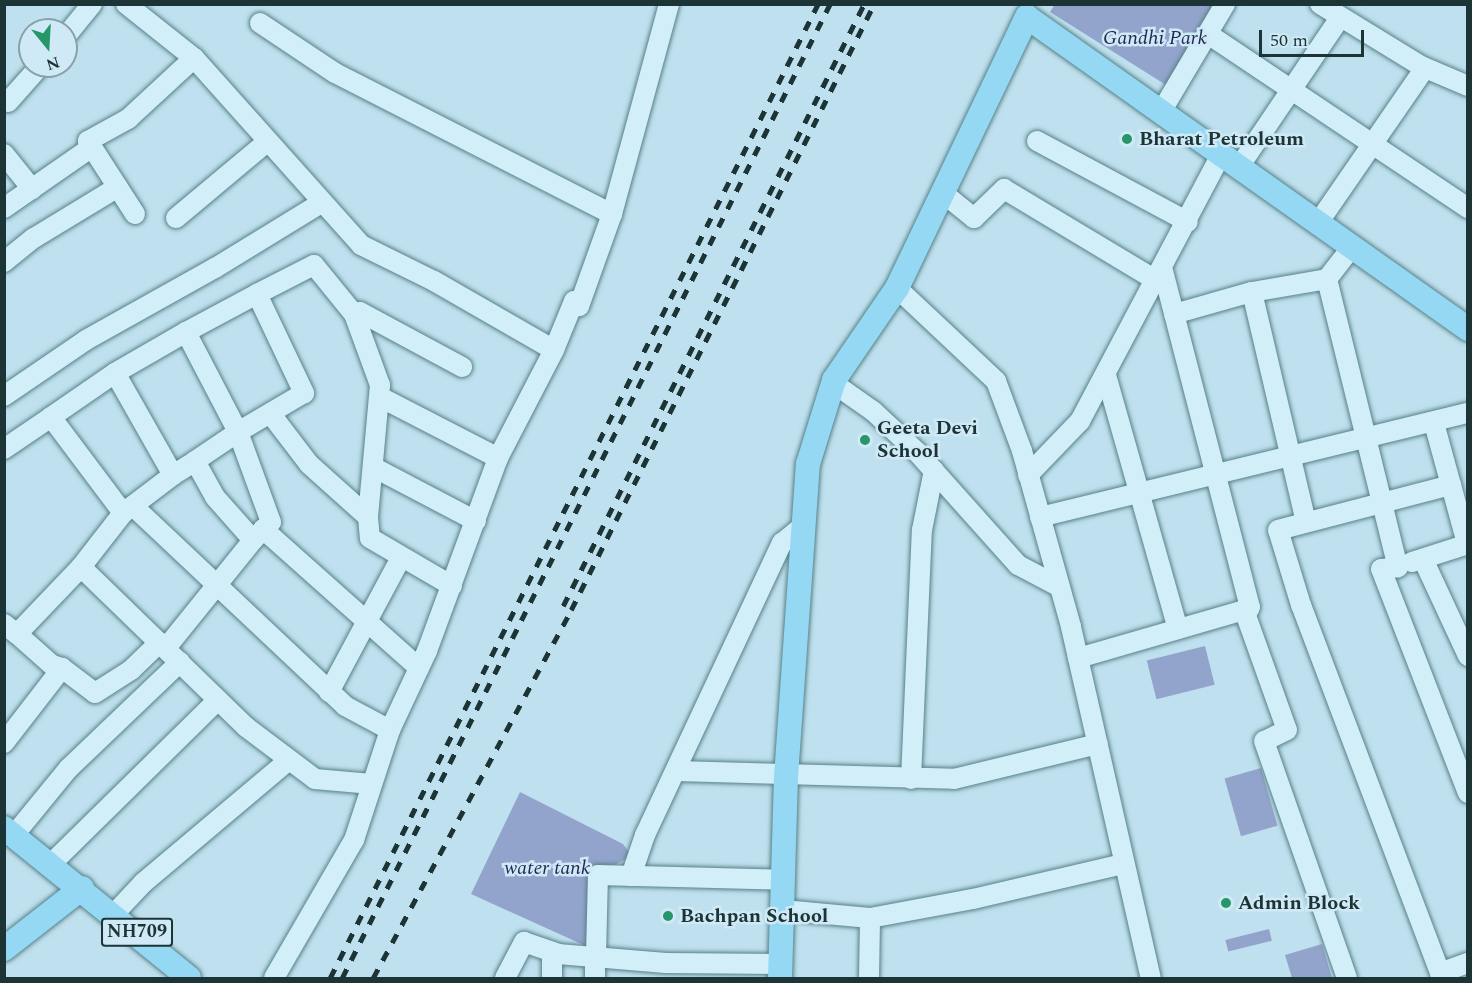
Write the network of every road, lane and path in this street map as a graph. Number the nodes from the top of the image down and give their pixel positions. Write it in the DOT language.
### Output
graph roads {
  1 [pos="92,4"];
  2 [pos="126,4"];
  3 [pos="669,4"];
  4 [pos="1225,4"];
  5 [pos="1320,4"];
  6 [pos="1031,11"];
  7 [pos="1340,18"];
  8 [pos="78,21"];
  9 [pos="260,23"];
  10 [pos="1208,34"];
  11 [pos="194,58"];
  12 [pos="1425,68"];
  13 [pos="29,78"];
  14 [pos="1467,86"];
  15 [pos="1292,88"];
  16 [pos="8,102"];
  17 [pos="1161,112"];
  18 [pos="1037,141"];
  19 [pos="267,142"];
  20 [pos="1374,144"];
  21 [pos="92,147"];
  22 [pos="4,154"];
  23 [pos="1230,161"];
  24 [pos="118,187"];
  25 [pos="32,189"];
  26 [pos="943,192"];
  27 [pos="321,202"];
  28 [pos="4,208"];
  29 [pos="1467,208"];
  30 [pos="135,214"];
  31 [pos="612,214"];
  32 [pos="176,218"];
  33 [pos="1188,222"];
  34 [pos="1318,223"];
  35 [pos="1352,247"];
  36 [pos="4,262"];
  37 [pos="1160,276"];
  38 [pos="1327,279"];
  39 [pos="897,288"];
  40 [pos="1252,292"];
  41 [pos="257,294"];
  42 [pos="354,314"];
  43 [pos="1174,314"];
  44 [pos="1467,329"];
  45 [pos="186,332"];
  46 [pos="554,350"];
  47 [pos="462,367"];
  48 [pos="115,373"];
  49 [pos="1106,375"];
  50 [pos="833,383"];
  51 [pos="4,396"];
  52 [pos="380,397"];
  53 [pos="270,413"];
  54 [pos="1467,413"];
  55 [pos="51,417"];
  56 [pos="1434,423"];
  57 [pos="238,432"];
  58 [pos="1365,440"];
  59 [pos="4,449"];
  60 [pos="498,458"];
  61 [pos="1290,458"];
  62 [pos="195,461"];
  63 [pos="375,468"];
  64 [pos="934,470"];
  65 [pos="173,475"];
  66 [pos="1028,475"];
  67 [pos="1216,476"];
  68 [pos="1451,485"];
  69 [pos="1140,496"];
  70 [pos="1381,501"];
  71 [pos="128,509"];
  72 [pos="368,517"];
  73 [pos="1040,517"];
  74 [pos="476,521"];
  75 [pos="1306,522"];
  76 [pos="804,525"];
  77 [pos="258,535"];
  78 [pos="1467,544"];
  79 [pos="401,558"];
  80 [pos="1423,559"];
  81 [pos="81,567"];
  82 [pos="1398,567"];
  83 [pos="214,584"];
  84 [pos="452,586"];
  85 [pos="1060,587"];
  86 [pos="1245,615"];
  87 [pos="369,623"];
  88 [pos="11,629"];
  89 [pos="1178,629"];
  90 [pos="163,645"];
  91 [pos="1467,656"];
  92 [pos="1078,658"];
  93 [pos="180,662"];
  94 [pos="63,668"];
  95 [pos="419,668"];
  96 [pos="329,692"];
  97 [pos="218,700"];
  98 [pos="390,730"];
  99 [pos="4,743"];
  100 [pos="1098,744"];
  101 [pos="1461,756"];
  102 [pos="289,760"];
  103 [pos="676,771"];
  104 [pos="786,777"];
  105 [pos="911,779"];
  106 [pos="372,784"];
  107 [pos="1467,793"];
  108 [pos="9,831"];
  109 [pos="51,864"];
  110 [pos="1123,864"];
  111 [pos="631,876"];
  112 [pos="783,880"];
  113 [pos="82,888"];
  114 [pos="783,910"];
  115 [pos="114,914"];
  116 [pos="870,918"];
  117 [pos="4,949"];
  118 [pos="552,952"];
  119 [pos="595,956"];
  120 [pos="1467,963"];
  121 [pos="672,970"];
  122 [pos="781,971"];
  123 [pos="1441,976"];
  124 [pos="189,978"];
  125 [pos="274,978"];
  126 [pos="505,978"];
  127 [pos="552,978"];
  128 [pos="595,978"];
  129 [pos="869,978"];
  130 [pos="1151,978"];
  131 [pos="1347,978"];
  1 -- 8 [label="street"];
  2 -- 11 [label="street"];
  3 -- 31 [label="street"];
  4 -- 10 [label="street"];
  5 -- 7 [label="street"];
  6 -- 17 [label="main road"];
  6 -- 26 [label="main road"];
  7 -- 12 [label="street"];
  7 -- 15 [label="street"];
  9 -- 31 [label="street"];
  10 -- 15 [label="street"];
  10 -- 17 [label="street"];
  11 -- 19 [label="street"];
  11 -- 21 [label="street"];
  12 -- 14 [label="street"];
  12 -- 20 [label="street"];
  13 -- 16 [label="street"];
  15 -- 20 [label="street"];
  15 -- 23 [label="street"];
  17 -- 23 [label="main road"];
  18 -- 33 [label="street"];
  19 -- 27 [label="street"];
  19 -- 32 [label="street"];
  20 -- 29 [label="street"];
  20 -- 34 [label="street"];
  21 -- 24 [label="street"];
  21 -- 25 [label="street"];
  22 -- 25 [label="street"];
  23 -- 33 [label="street"];
  23 -- 34 [label="main road"];
  24 -- 30 [label="street"];
  24 -- 36 [label="street"];
  25 -- 28 [label="street"];
  26 -- 37 [label="street"];
  26 -- 39 [label="main road"];
  27 -- 46 [label="street"];
  27 -- 51 [label="street"];
  31 -- 46 [label="street"];
  33 -- 37 [label="street"];
  34 -- 35 [label="main road"];
  35 -- 38 [label="street"];
  35 -- 44 [label="main road"];
  37 -- 43 [label="street"];
  37 -- 49 [label="street"];
  38 -- 40 [label="street"];
  38 -- 58 [label="street"];
  39 -- 50 [label="main road"];
  39 -- 66 [label="street"];
  40 -- 43 [label="street"];
  40 -- 61 [label="street"];
  41 -- 42 [label="street"];
  41 -- 45 [label="street"];
  41 -- 53 [label="street"];
  42 -- 47 [label="street"];
  42 -- 52 [label="street"];
  43 -- 67 [label="street"];
  45 -- 48 [label="street"];
  45 -- 57 [label="street"];
  46 -- 60 [label="street"];
  48 -- 55 [label="street"];
  48 -- 65 [label="street"];
  49 -- 66 [label="street"];
  49 -- 69 [label="street"];
  50 -- 64 [label="street"];
  50 -- 76 [label="main road"];
  52 -- 60 [label="street"];
  52 -- 63 [label="street"];
  53 -- 57 [label="street"];
  53 -- 72 [label="street"];
  54 -- 56 [label="street"];
  55 -- 59 [label="street"];
  55 -- 71 [label="street"];
  56 -- 58 [label="street"];
  56 -- 68 [label="street"];
  57 -- 62 [label="street"];
  57 -- 77 [label="street"];
  58 -- 61 [label="street"];
  58 -- 70 [label="street"];
  60 -- 74 [label="street"];
  61 -- 67 [label="street"];
  61 -- 75 [label="street"];
  62 -- 65 [label="street"];
  62 -- 77 [label="street"];
  63 -- 72 [label="street"];
  63 -- 74 [label="street"];
  64 -- 85 [label="street"];
  64 -- 105 [label="street"];
  65 -- 71 [label="street"];
  66 -- 73 [label="street"];
  67 -- 69 [label="street"];
  67 -- 86 [label="street"];
  68 -- 70 [label="street"];
  68 -- 78 [label="street"];
  69 -- 73 [label="street"];
  69 -- 89 [label="street"];
  70 -- 75 [label="street"];
  70 -- 82 [label="street"];
  71 -- 81 [label="street"];
  71 -- 83 [label="street"];
  72 -- 79 [label="street"];
  73 -- 85 [label="street"];
  74 -- 84 [label="street"];
  75 -- 123 [label="street"];
  76 -- 103 [label="street"];
  76 -- 104 [label="main road"];
  77 -- 83 [label="street"];
  77 -- 87 [label="street"];
  78 -- 80 [label="street"];
  79 -- 84 [label="street"];
  79 -- 87 [label="street"];
  80 -- 82 [label="street"];
  80 -- 91 [label="street"];
  81 -- 88 [label="street"];
  81 -- 90 [label="street"];
  82 -- 101 [label="street"];
  83 -- 90 [label="street"];
  83 -- 96 [label="street"];
  84 -- 95 [label="street"];
  85 -- 92 [label="street"];
  86 -- 89 [label="street"];
  86 -- 131 [label="street"];
  87 -- 95 [label="street"];
  87 -- 96 [label="street"];
  88 -- 94 [label="street"];
  89 -- 92 [label="street"];
  90 -- 93 [label="street"];
  90 -- 94 [label="street"];
  92 -- 100 [label="street"];
  93 -- 97 [label="street"];
  93 -- 108 [label="street"];
  94 -- 99 [label="street"];
  95 -- 98 [label="street"];
  96 -- 98 [label="street"];
  97 -- 102 [label="street"];
  97 -- 109 [label="street"];
  98 -- 106 [label="street"];
  100 -- 105 [label="street"];
  100 -- 110 [label="street"];
  101 -- 107 [label="street"];
  102 -- 106 [label="street"];
  102 -- 115 [label="street"];
  103 -- 104 [label="street"];
  103 -- 111 [label="street"];
  104 -- 105 [label="street"];
  104 -- 112 [label="main road"];
  106 -- 125 [label="street"];
  108 -- 109 [label="main road"];
  109 -- 113 [label="main road"];
  110 -- 116 [label="street"];
  110 -- 130 [label="street"];
  111 -- 112 [label="street"];
  111 -- 119 [label="street"];
  112 -- 114 [label="main road"];
  113 -- 115 [label="main road, NH709"];
  113 -- 117 [label="main road"];
  114 -- 116 [label="street"];
  114 -- 122 [label="main road"];
  115 -- 124 [label="main road, NH709"];
  116 -- 129 [label="street"];
  118 -- 119 [label="street"];
  118 -- 126 [label="street"];
  118 -- 127 [label="street"];
  119 -- 121 [label="street"];
  119 -- 128 [label="street"];
  120 -- 123 [label="street"];
  121 -- 122 [label="street"];
}
